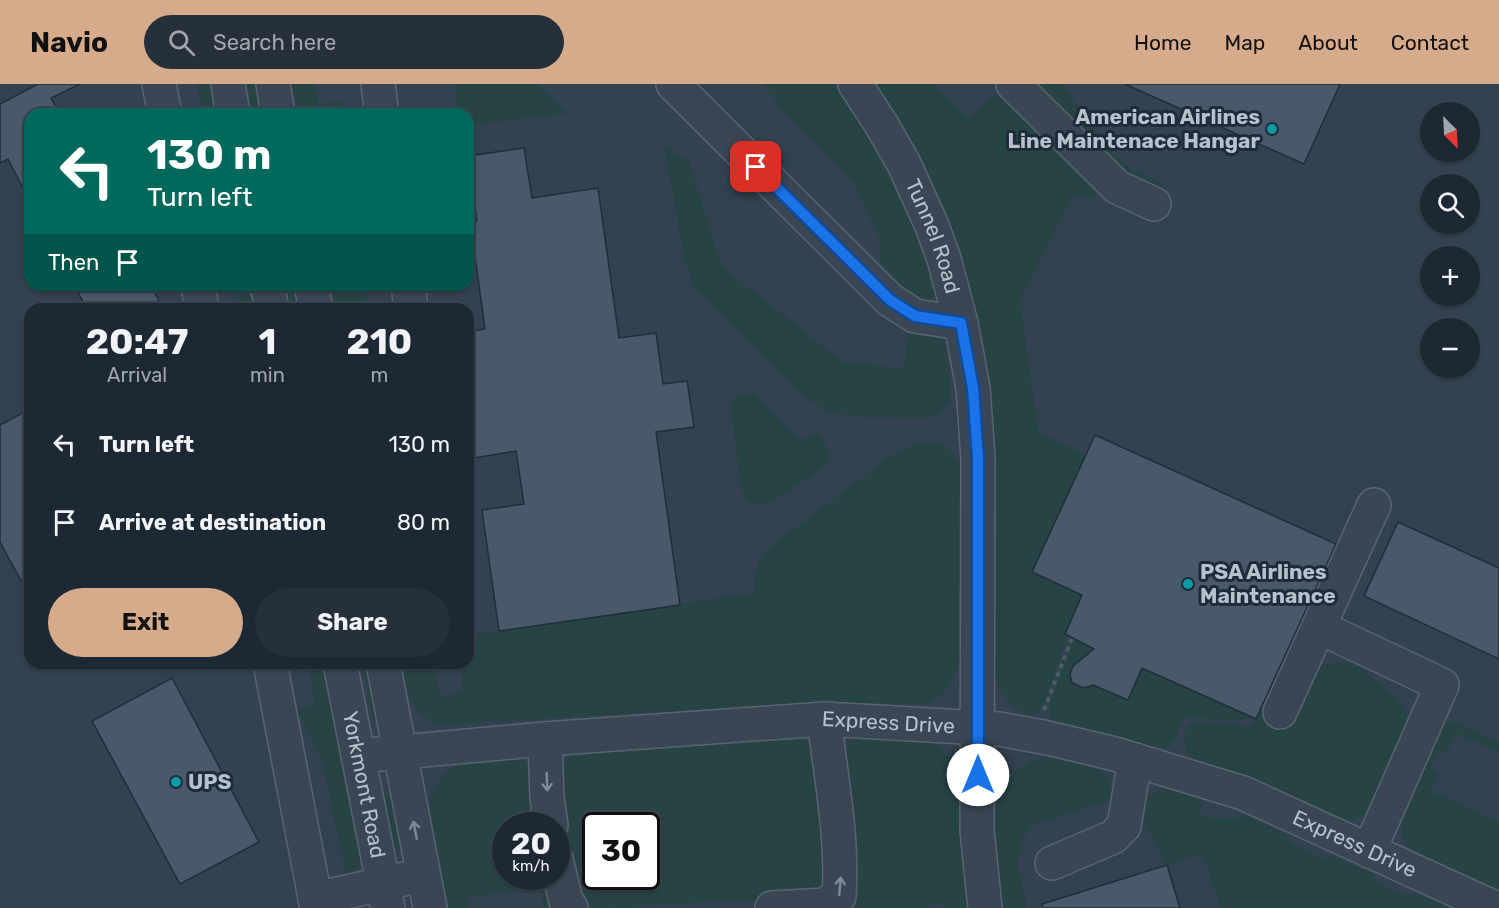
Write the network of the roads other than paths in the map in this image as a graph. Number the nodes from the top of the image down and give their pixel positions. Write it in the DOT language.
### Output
graph roads {
  1 [pos="159,84"];
  2 [pos="228,84"];
  3 [pos="273,84"];
  4 [pos="378,84"];
  5 [pos="672,84"];
  6 [pos="855,84"];
  7 [pos="1013,84"];
  8 [pos="164,108"];
  9 [pos="232,108"];
  10 [pos="277,108"];
  11 [pos="381,108"];
  12 [pos="1154,204"];
  13 [pos="961,323"];
  14 [pos="1374,505"];
  15 [pos="1319,627"];
  16 [pos="271,669"];
  17 [pos="341,669"];
  18 [pos="384,669"];
  19 [pos="1280,712"];
  20 [pos="824,719"];
  21 [pos="978,728"];
  22 [pos="545,739"];
  23 [pos="400,751"];
  24 [pos="358,756"];
  25 [pos="1135,760"];
  26 [pos="549,812"];
  27 [pos="1370,851"];
  28 [pos="1052,863"];
  29 [pos="424,875"];
  30 [pos="563,890"];
  31 [pos="386,896"];
  32 [pos="316,903"];
  33 [pos="430,908"];
  34 [pos="571,908"];
  35 [pos="772,908"];
  36 [pos="985,908"];
  37 [pos="1495,908"];
  1 -- 8 [label="street"];
  2 -- 9 [label="street"];
  3 -- 10 [label="street"];
  4 -- 11 [label="street"];
  5 -- 13 [label="street"];
  6 -- 13 [label="street, Tunnel Road"];
  7 -- 12 [label="street"];
  13 -- 21 [label="street, Tunnel Road"];
  14 -- 15 [label="street"];
  15 -- 19 [label="street"];
  15 -- 27 [label="street"];
  16 -- 32 [label="street"];
  17 -- 24 [label="street, Yorkmont Road"];
  18 -- 23 [label="street, Yorkmont Road"];
  20 -- 21 [label="street, Express Drive"];
  20 -- 22 [label="street, Express Drive"];
  35 -- 20 [label="street, one-way"];
  21 -- 25 [label="street, Express Drive"];
  21 -- 36 [label="street, Tunnel Road"];
  22 -- 23 [label="street, Express Drive"];
  22 -- 26 [label="street, one-way"];
  23 -- 24 [label="street, Express Drive"];
  29 -- 23 [label="street, Yorkmont Road, one-way"];
  24 -- 31 [label="street, Yorkmont Road"];
  25 -- 27 [label="street, Express Drive"];
  25 -- 28 [label="street"];
  27 -- 37 [label="street, Express Drive"];
  29 -- 31 [label="street"];
  29 -- 33 [label="street, Yorkmont Road"];
  30 -- 34 [label="street"];
  31 -- 32 [label="street"];
}
